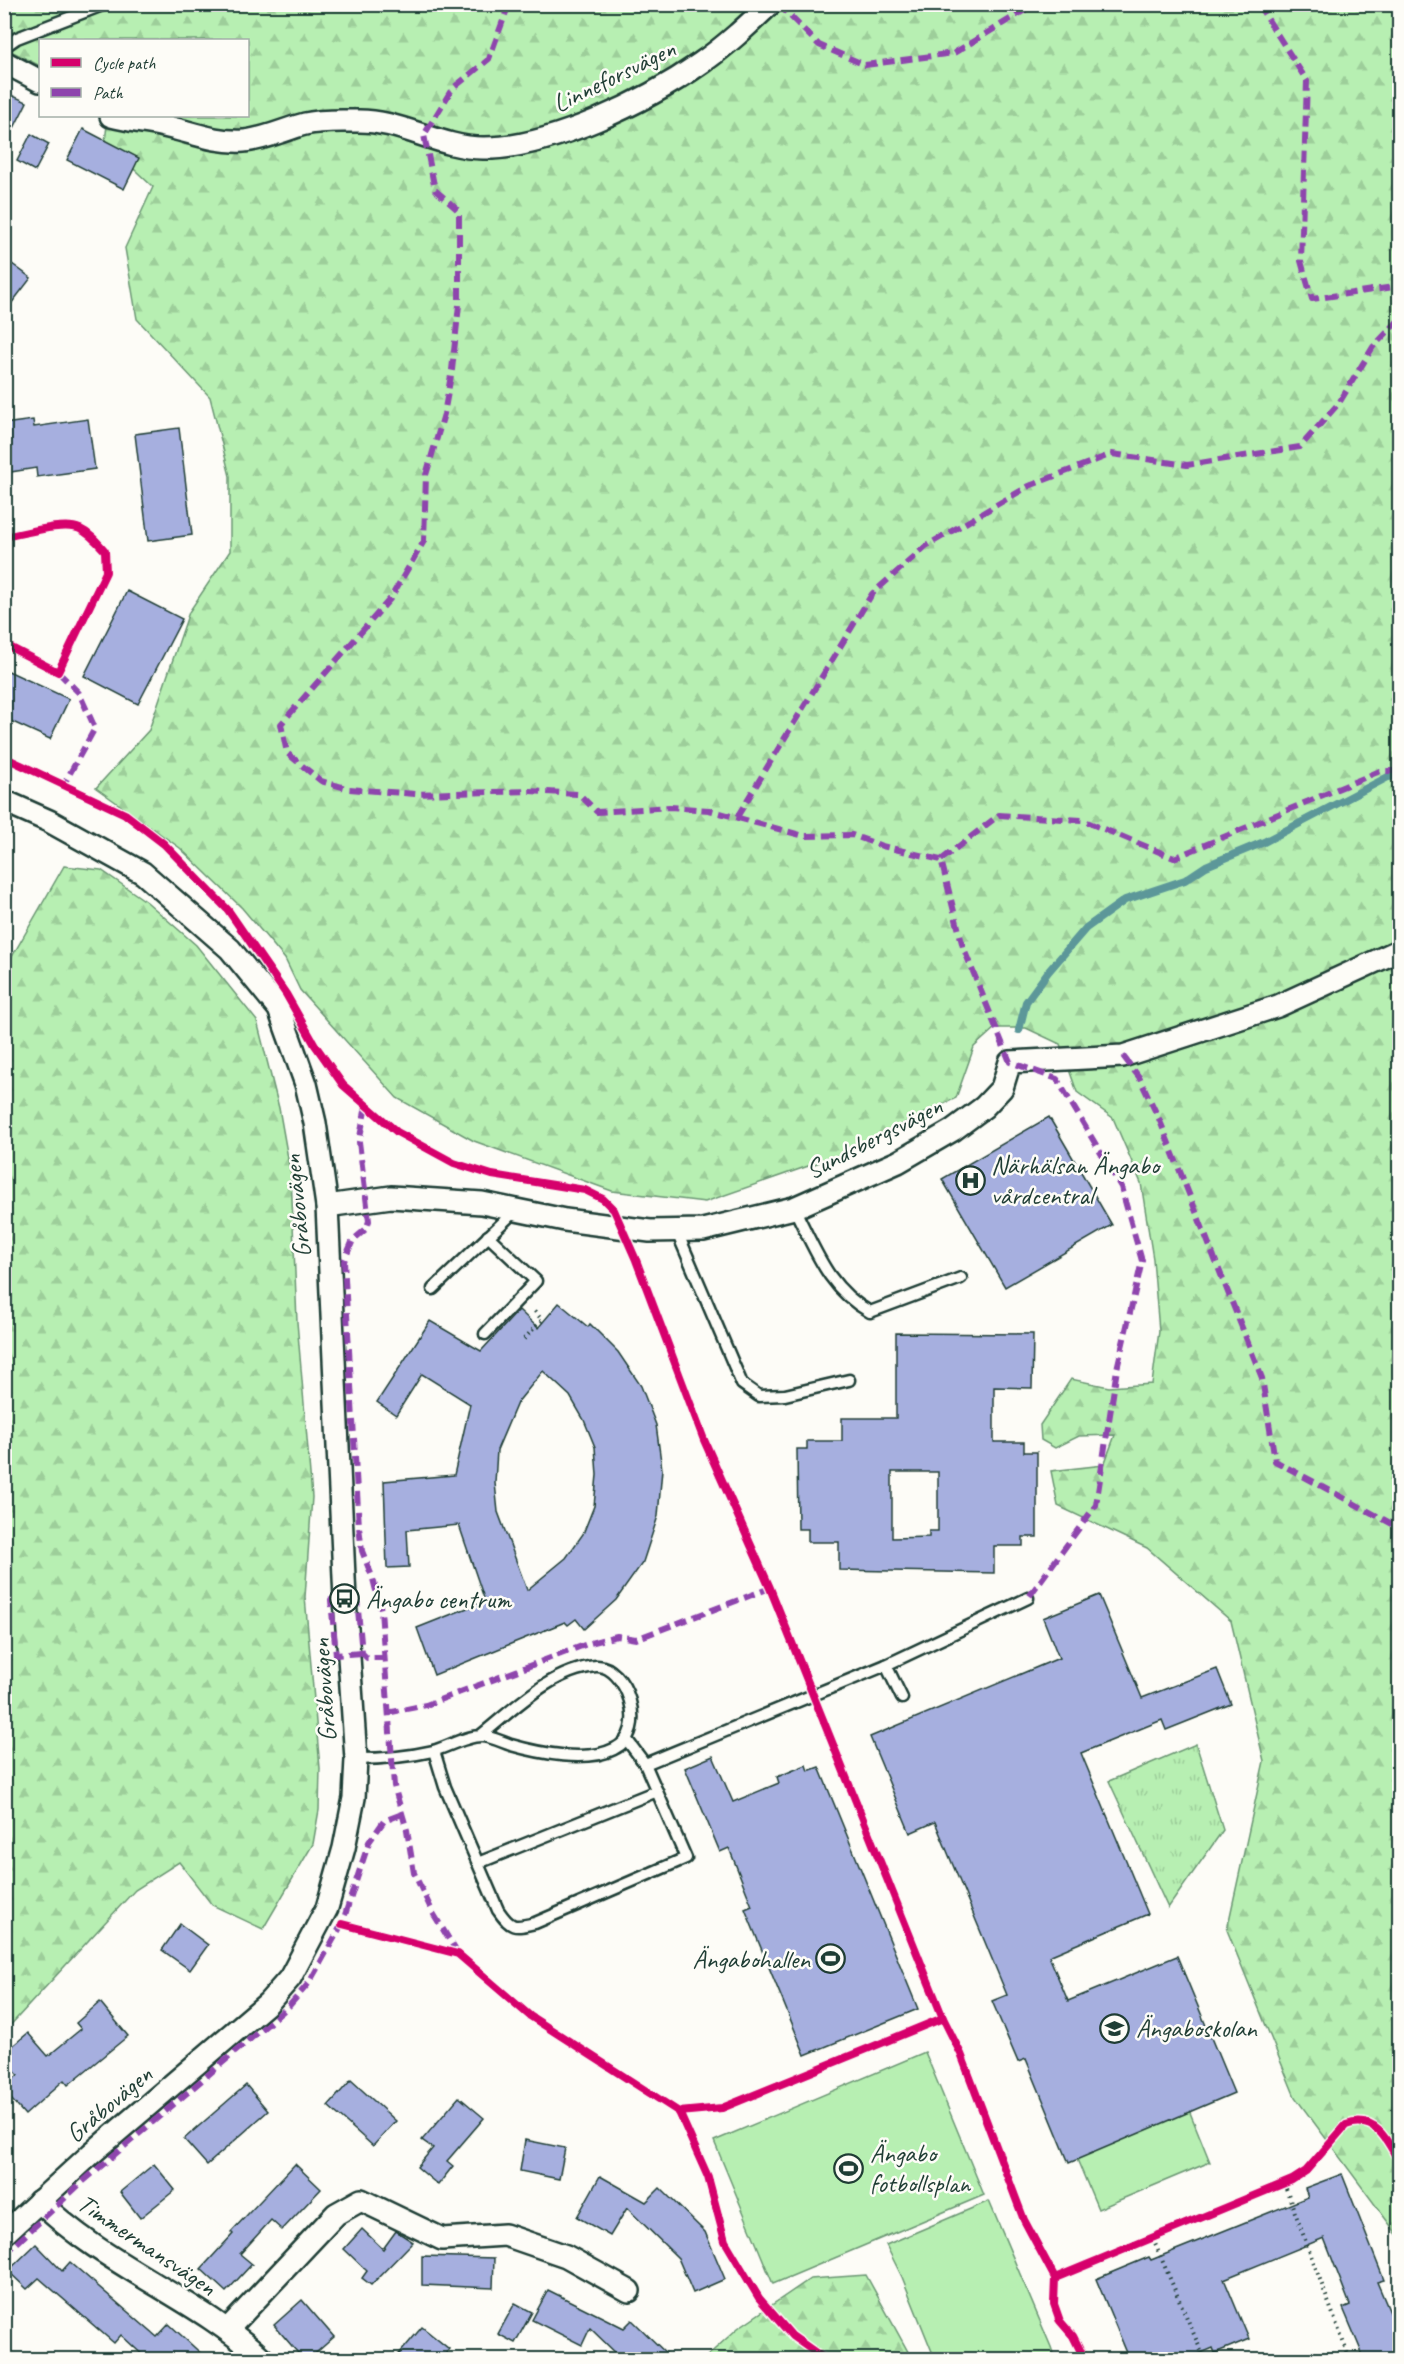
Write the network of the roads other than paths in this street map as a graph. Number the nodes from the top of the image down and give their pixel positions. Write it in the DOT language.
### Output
graph roads {
  1 [pos="105,4"];
  2 [pos="770,4"];
  3 [pos="4,47"];
  4 [pos="4,63"];
  5 [pos="39,80"];
  6 [pos="114,117"];
  7 [pos="4,801"];
  8 [pos="1400,950"];
  9 [pos="327,1206"];
  10 [pos="794,1208"];
  11 [pos="516,1210"];
  12 [pos="678,1232"];
  13 [pos="488,1236"];
  14 [pos="961,1278"];
  15 [pos="433,1289"];
  16 [pos="485,1334"];
  17 [pos="849,1380"];
  18 [pos="1028,1598"];
  19 [pos="886,1665"];
  20 [pos="902,1698"];
  21 [pos="480,1736"];
  22 [pos="627,1740"];
  23 [pos="434,1751"];
  24 [pos="356,1759"];
  25 [pos="645,1764"];
  26 [pos="657,1791"];
  27 [pos="478,1863"];
  28 [pos="39,2201"];
  29 [pos="4,2234"];
  30 [pos="629,2291"];
  31 [pos="227,2330"];
  32 [pos="264,2360"];
  1 -- 3 [label="lane"];
  2 -- 6 [label="street, Linneforsvägen"];
  4 -- 5 [label="street"];
  7 -- 9 [label="street, Gråbovägen"];
  8 -- 10 [label="street, Sundsbergsvägen"];
  9 -- 11 [label="street, Sundsbergsvägen"];
  9 -- 24 [label="street, Gråbovägen"];
  10 -- 12 [label="street, Sundsbergsvägen"];
  10 -- 14 [label="lane"];
  11 -- 12 [label="street, Sundsbergsvägen"];
  11 -- 13 [label="lane"];
  12 -- 17 [label="lane"];
  13 -- 15 [label="lane"];
  13 -- 16 [label="lane"];
  18 -- 19 [label="lane"];
  19 -- 20 [label="lane"];
  19 -- 25 [label="lane"];
  21 -- 22 [label="lane"];
  21 -- 22 [label="lane"];
  21 -- 23 [label="lane"];
  22 -- 25 [label="lane"];
  23 -- 24 [label="lane"];
  23 -- 27 [label="lane"];
  24 -- 28 [label="street, Gråbovägen"];
  25 -- 26 [label="lane"];
  26 -- 27 [label="lane"];
  26 -- 27 [label="lane"];
  28 -- 29 [label="street, Gråbovägen"];
  28 -- 31 [label="street, Timmermansvägen"];
  30 -- 31 [label="street, Timmermansvägen"];
  31 -- 32 [label="street, Timmermansvägen"];
}
